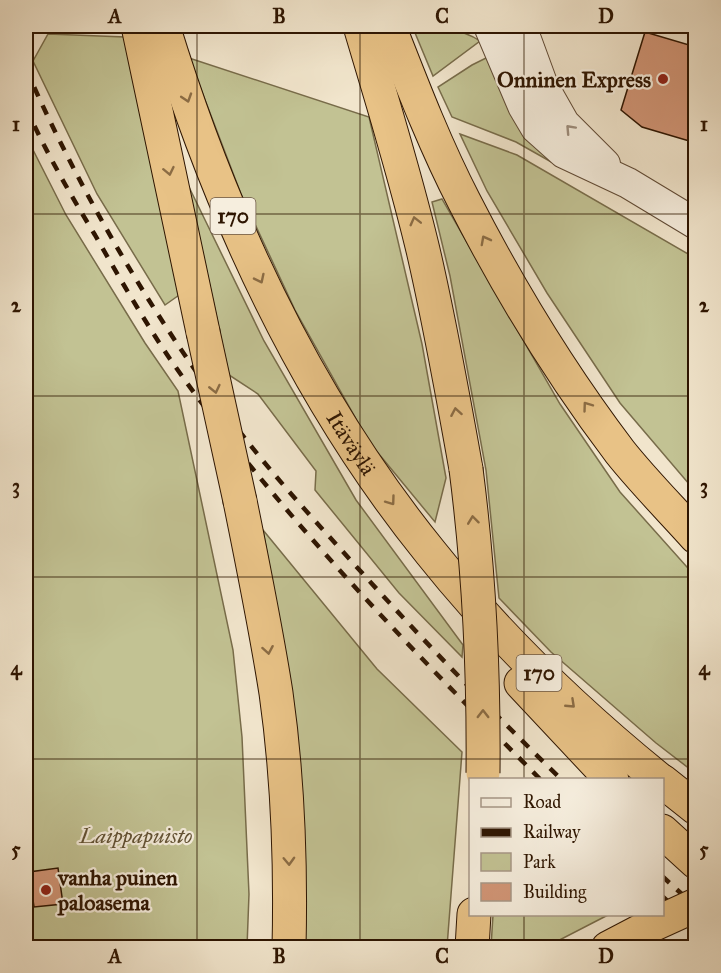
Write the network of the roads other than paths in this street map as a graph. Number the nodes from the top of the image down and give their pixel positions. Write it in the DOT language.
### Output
graph roads {
  1 [pos="360,26"];
  2 [pos="389,26"];
  3 [pos="489,26"];
  4 [pos="521,26"];
  5 [pos="152,31"];
  6 [pos="628,183"];
  7 [pos="696,224"];
  8 [pos="622,453"];
  9 [pos="696,512"];
  10 [pos="696,537"];
  11 [pos="431,554"];
  12 [pos="483,776"];
  13 [pos="610,778"];
  14 [pos="659,778"];
  15 [pos="664,782"];
  16 [pos="696,808"];
  17 [pos="664,832"];
  18 [pos="696,862"];
  19 [pos="696,905"];
  20 [pos="474,916"];
  21 [pos="289,948"];
  22 [pos="472,948"];
  23 [pos="608,948"];
  12 -- 1 [label="highway, one-way, bridge"];
  8 -- 2 [label="highway, one-way"];
  3 -- 6 [label="street"];
  6 -- 4 [label="street, one-way"];
  5 -- 11 [label="highway, Itäväylä / 170, one-way"];
  5 -- 21 [label="highway, one-way, bridge"];
  6 -- 7 [label="street"];
  8 -- 9 [label="highway"];
  8 -- 10 [label="highway"];
  11 -- 13 [label="highway"];
  11 -- 14 [label="highway, Itäväylä / 170, one-way"];
  15 -- 16 [label="highway, Itäväylä / 170"];
  17 -- 18 [label="highway"];
  19 -- 23 [label="highway, bridge"];
  20 -- 22 [label="highway"];
}
